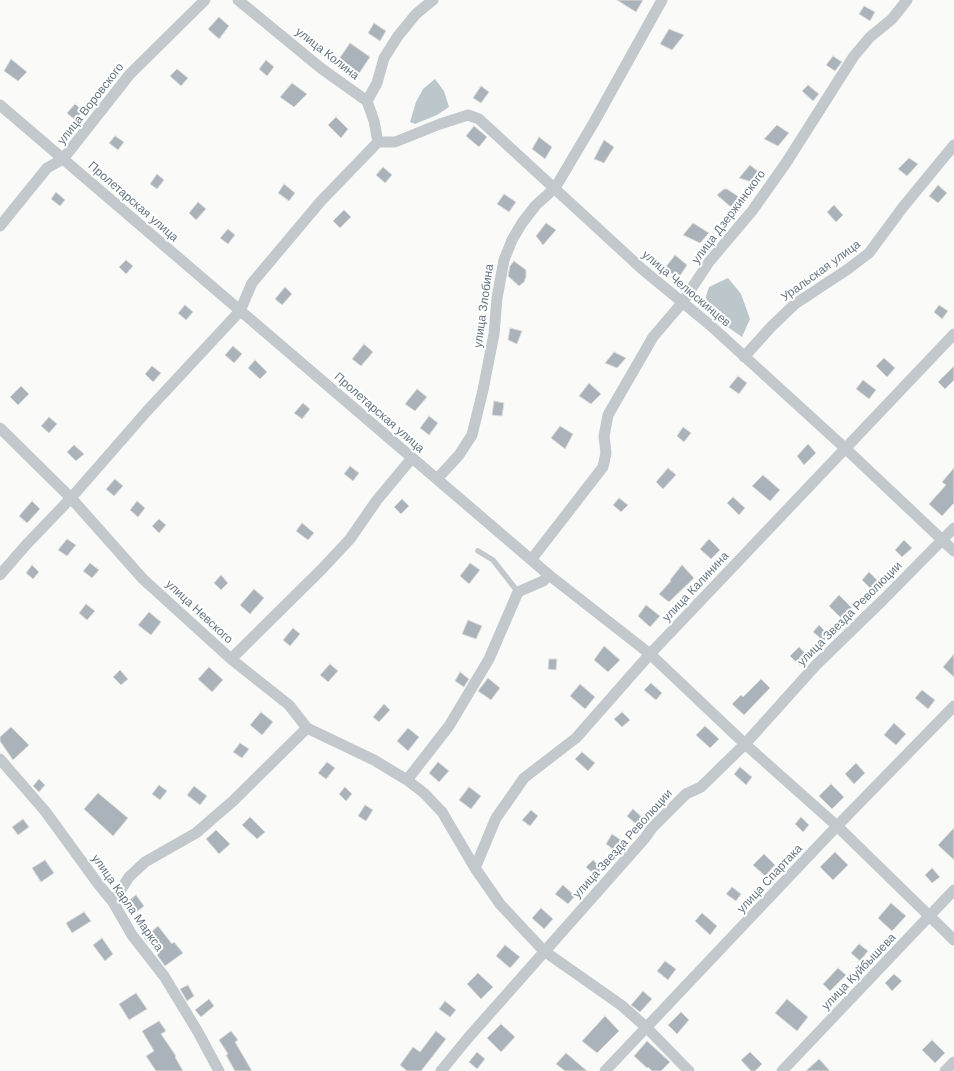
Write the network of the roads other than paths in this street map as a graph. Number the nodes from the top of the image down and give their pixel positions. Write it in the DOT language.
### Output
graph roads {
  1 [pos="205,0"];
  2 [pos="238,0"];
  3 [pos="433,0"];
  4 [pos="662,0"];
  5 [pos="907,0"];
  6 [pos="367,101"];
  7 [pos="0,105"];
  8 [pos="378,142"];
  9 [pos="954,145"];
  10 [pos="64,159"];
  11 [pos="555,188"];
  12 [pos="0,226"];
  13 [pos="682,303"];
  14 [pos="240,311"];
  15 [pos="954,334"];
  16 [pos="744,357"];
  17 [pos="0,428"];
  18 [pos="846,449"];
  19 [pos="412,458"];
  20 [pos="437,479"];
  21 [pos="70,498"];
  22 [pos="954,528"];
  23 [pos="942,541"];
  24 [pos="478,550"];
  25 [pos="954,551"];
  26 [pos="531,560"];
  27 [pos="0,575"];
  28 [pos="549,576"];
  29 [pos="518,592"];
  30 [pos="650,654"];
  31 [pos="231,659"];
  32 [pos="954,706"];
  33 [pos="307,728"];
  34 [pos="745,744"];
  35 [pos="0,759"];
  36 [pos="407,780"];
  37 [pos="837,826"];
  38 [pos="476,868"];
  39 [pos="954,890"];
  40 [pos="113,902"];
  41 [pos="930,916"];
  42 [pos="954,940"];
  43 [pos="544,951"];
  44 [pos="646,1027"];
  45 [pos="954,1062"];
  46 [pos="219,1071"];
  47 [pos="441,1071"];
  48 [pos="605,1071"];
  49 [pos="689,1071"];
  50 [pos="782,1071"];
  51 [pos="945,1071"];
  1 -- 10 [label="street, улица Воровского"];
  2 -- 6 [label="street, улица Колина"];
  3 -- 6 [label="street"];
  4 -- 11 [label="street, улица Злобина"];
  5 -- 13 [label="street, улица Дзержинского"];
  6 -- 8 [label="street"];
  7 -- 10 [label="street, Пролетарская улица"];
  8 -- 11 [label="street, улица Челюскинцев"];
  8 -- 14 [label="street"];
  9 -- 16 [label="street, Уральская улица"];
  10 -- 12 [label="street, улица Воровского"];
  10 -- 14 [label="street, Пролетарская улица"];
  11 -- 13 [label="street, улица Челюскинцев"];
  11 -- 20 [label="street, улица Злобина"];
  13 -- 16 [label="street, улица Челюскинцев"];
  13 -- 26 [label="street, улица Дзержинского"];
  14 -- 19 [label="street, Пролетарская улица"];
  14 -- 21 [label="street"];
  15 -- 18 [label="street, улица Калинина"];
  16 -- 18 [label="street, улица Челюскинцев"];
  17 -- 21 [label="street, улица Невского"];
  18 -- 23 [label="street, улица Челюскинцев"];
  18 -- 30 [label="street, улица Калинина"];
  19 -- 20 [label="street, Пролетарская улица"];
  19 -- 31 [label="street"];
  20 -- 26 [label="street, Пролетарская улица"];
  21 -- 27 [label="street"];
  21 -- 31 [label="street, улица Невского"];
  22 -- 23 [label="street, улица Звезда Революции"];
  23 -- 25 [label="street, улица Челюскинцев"];
  23 -- 34 [label="street, улица Звезда Революции"];
  24 -- 29 [label="lane"];
  26 -- 28 [label="street, Пролетарская улица"];
  28 -- 29 [label="street"];
  28 -- 30 [label="street, Пролетарская улица"];
  29 -- 36 [label="street"];
  30 -- 34 [label="street, Пролетарская улица"];
  30 -- 38 [label="street, улица Калинина"];
  31 -- 33 [label="street, улица Невского"];
  32 -- 37 [label="street, улица Спартака"];
  33 -- 36 [label="street, улица Невского"];
  33 -- 40 [label="street"];
  34 -- 37 [label="street, Пролетарская улица"];
  34 -- 43 [label="street, улица Звезда Революции"];
  35 -- 40 [label="street, улица Карла Маркса"];
  36 -- 38 [label="street, улица Невского"];
  37 -- 41 [label="street, Пролетарская улица"];
  37 -- 44 [label="street, улица Спартака"];
  38 -- 43 [label="street, улица Невского"];
  39 -- 41 [label="street, улица Куйбышева"];
  40 -- 46 [label="street, улица Карла Маркса"];
  41 -- 42 [label="street, Пролетарская улица"];
  41 -- 50 [label="street, улица Куйбышева"];
  43 -- 44 [label="street, улица Невского"];
  43 -- 47 [label="street, улица Звезда Революции"];
  44 -- 48 [label="street, улица Спартака"];
  44 -- 49 [label="street, улица Невского"];
  45 -- 51 [label="street"];
}
